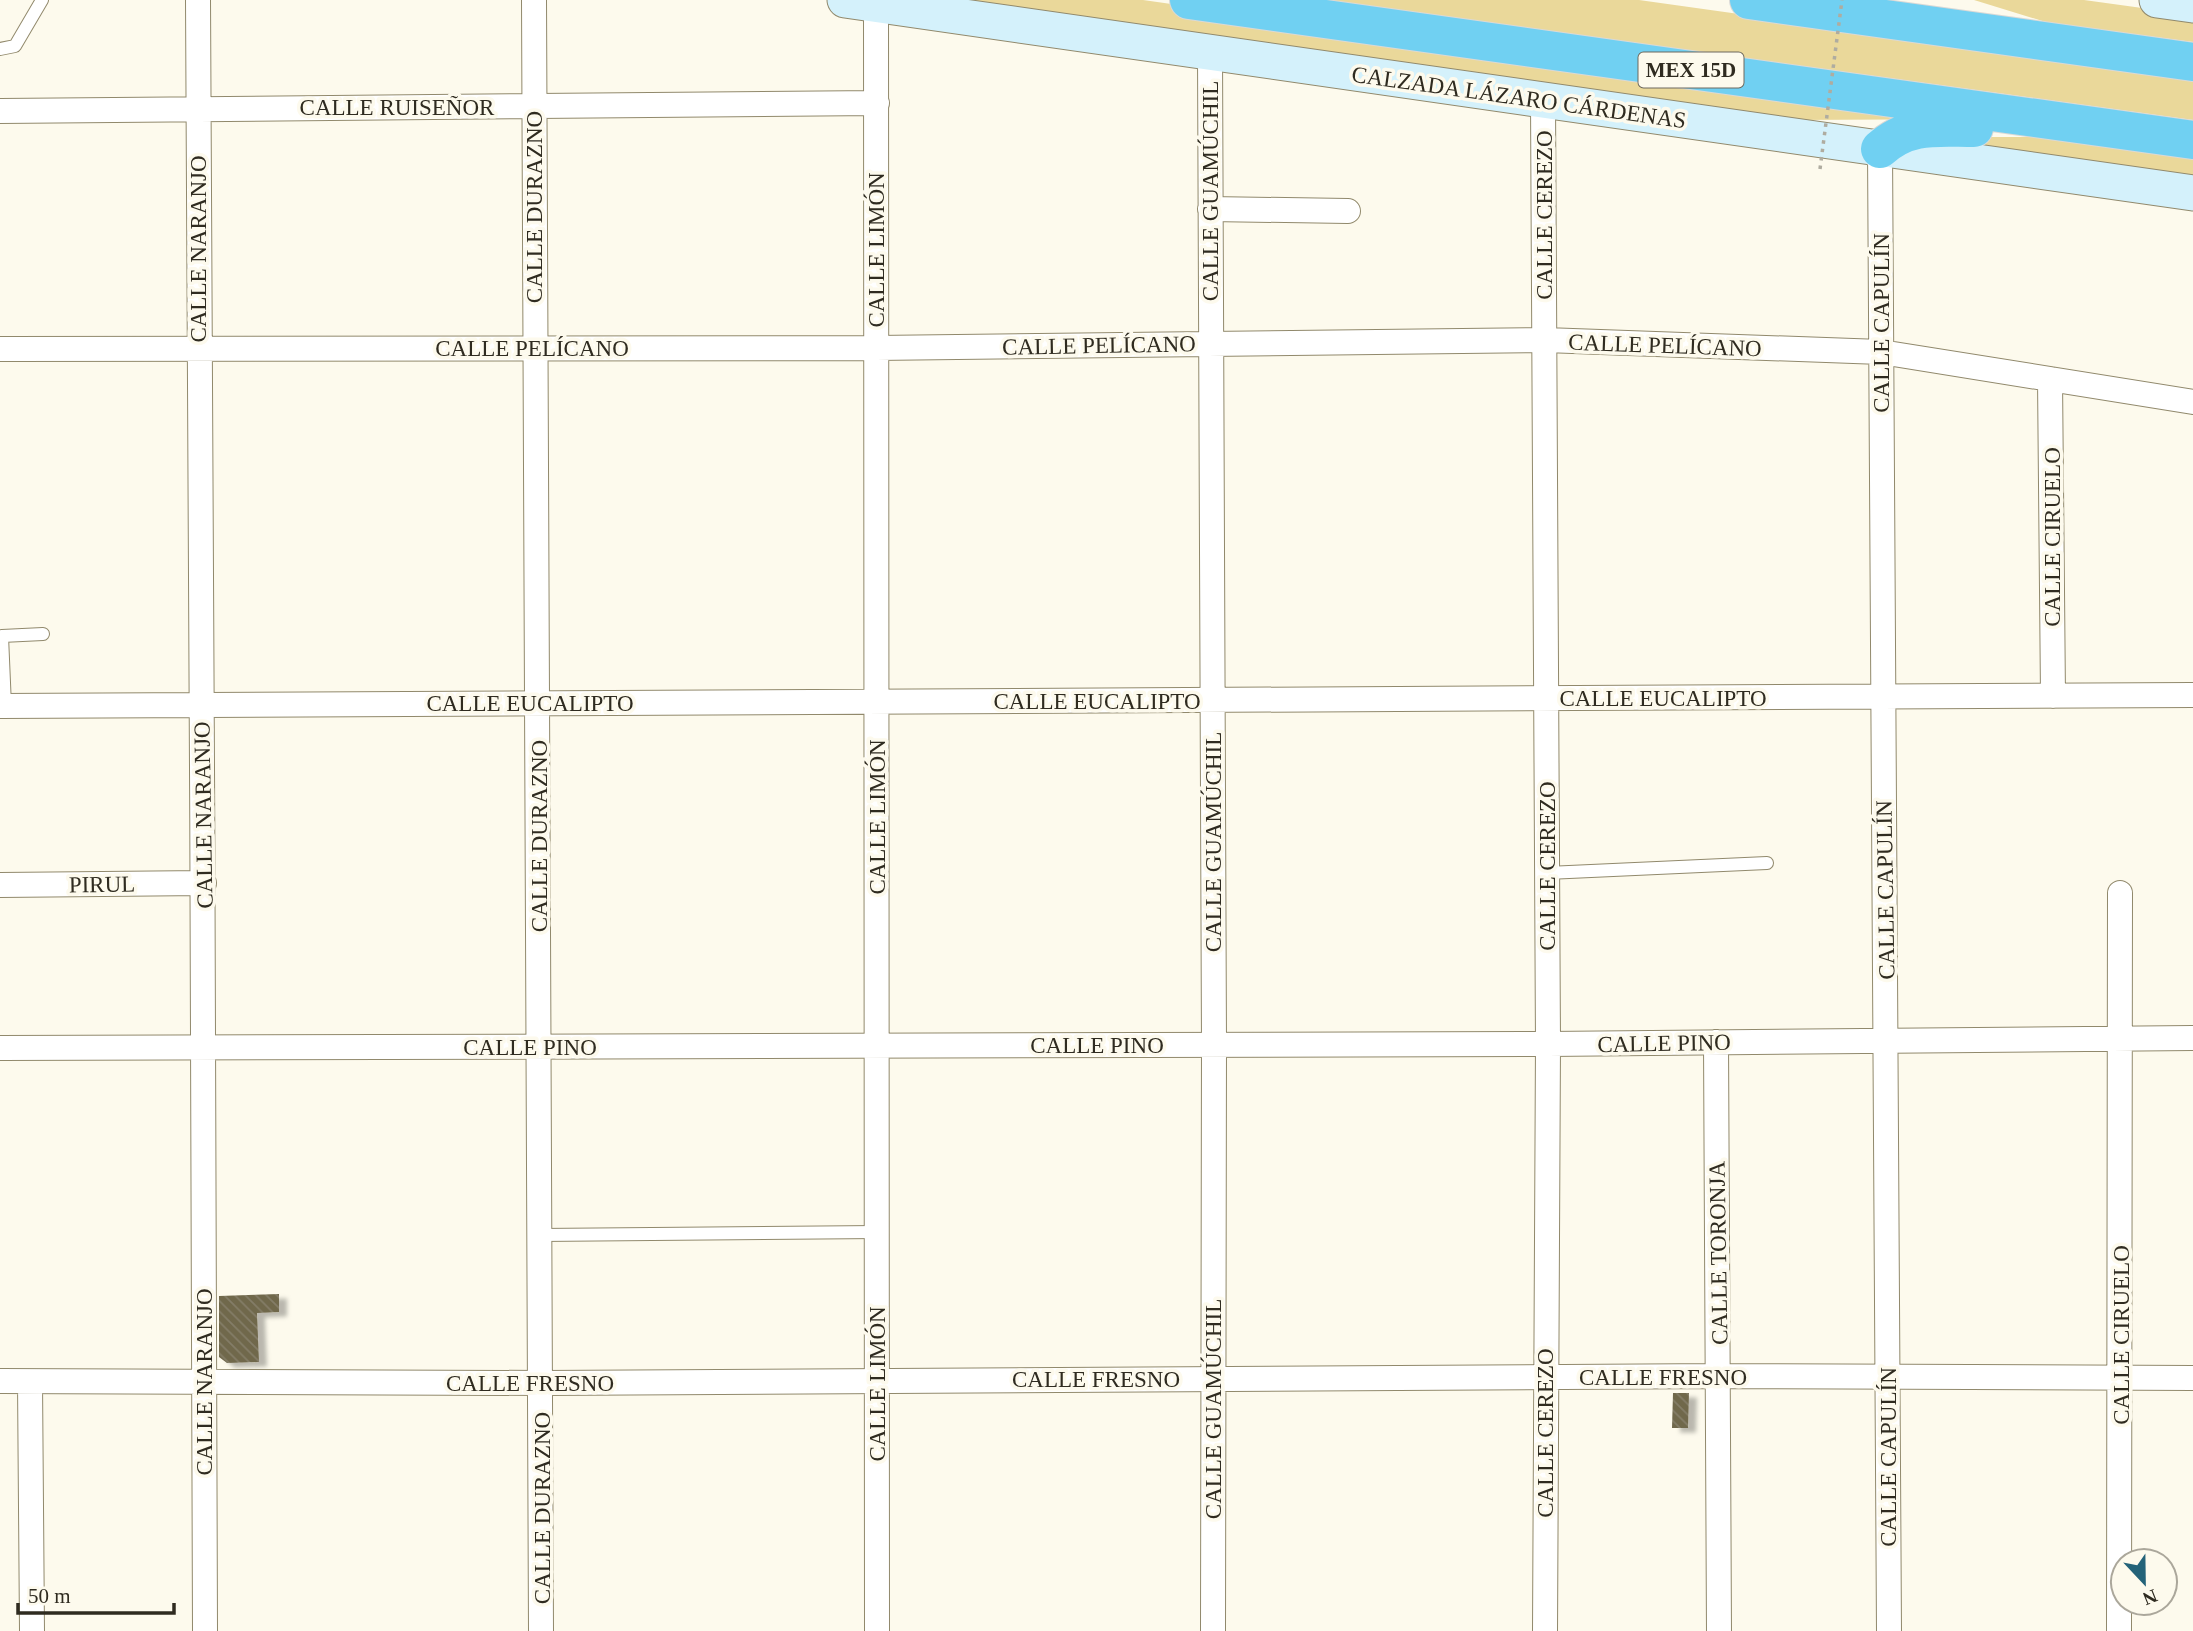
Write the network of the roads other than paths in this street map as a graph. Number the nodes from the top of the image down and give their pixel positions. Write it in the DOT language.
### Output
graph roads {
  1 [pos="42,0"];
  2 [pos="198,0"];
  3 [pos="534,0"];
  4 [pos="1189,0"];
  5 [pos="1749,0"];
  6 [pos="1939,0"];
  7 [pos="2157,0"];
  8 [pos="861,2"];
  9 [pos="2193,5"];
  10 [pos="2097,48"];
  11 [pos="0,49"];
  12 [pos="1210,53"];
  13 [pos="2193,62"];
  14 [pos="1544,101"];
  15 [pos="877,103"];
  16 [pos="533,107"];
  17 [pos="198,108"];
  18 [pos="0,111"];
  19 [pos="2103,128"];
  20 [pos="2193,140"];
  21 [pos="1880,149"];
  22 [pos="2193,193"];
  23 [pos="1210,209"];
  24 [pos="1348,211"];
  25 [pos="1545,340"];
  26 [pos="1210,343"];
  27 [pos="535,347"];
  28 [pos="876,348"];
  29 [pos="0,349"];
  30 [pos="198,350"];
  31 [pos="1881,352"];
  32 [pos="2050,379"];
  33 [pos="2193,402"];
  34 [pos="43,634"];
  35 [pos="2193,695"];
  36 [pos="2053,696"];
  37 [pos="1882,697"];
  38 [pos="1545,699"];
  39 [pos="1212,701"];
  40 [pos="877,702"];
  41 [pos="538,703"];
  42 [pos="202,705"];
  43 [pos="2,706"];
  44 [pos="1767,863"];
  45 [pos="1546,873"];
  46 [pos="204,883"];
  47 [pos="0,885"];
  48 [pos="2120,893"];
  49 [pos="2193,1038"];
  50 [pos="2121,1039"];
  51 [pos="1887,1041"];
  52 [pos="1716,1042"];
  53 [pos="1548,1044"];
  54 [pos="1214,1045"];
  55 [pos="878,1046"];
  56 [pos="541,1047"];
  57 [pos="0,1048"];
  58 [pos="205,1048"];
  59 [pos="878,1232"];
  60 [pos="540,1235"];
  61 [pos="1720,1376"];
  62 [pos="1545,1378"];
  63 [pos="1887,1378"];
  64 [pos="2122,1378"];
  65 [pos="2193,1378"];
  66 [pos="1213,1379"];
  67 [pos="877,1380"];
  68 [pos="0,1381"];
  69 [pos="30,1382"];
  70 [pos="204,1383"];
  71 [pos="542,1383"];
  72 [pos="32,1631"];
  73 [pos="205,1631"];
  74 [pos="541,1631"];
  75 [pos="877,1631"];
  76 [pos="1213,1631"];
  77 [pos="1545,1631"];
  78 [pos="1719,1631"];
  79 [pos="1889,1631"];
  80 [pos="2119,1631"];
  1 -- 11 [label="lane"];
  2 -- 17 [label="street, CALLE NARANJO"];
  3 -- 16 [label="street, CALLE DURAZNO"];
  4 -- 19 [label="highway, MEX 15D"];
  5 -- 10 [label="highway"];
  6 -- 10 [label="highway"];
  7 -- 9 [label="main road"];
  8 -- 12 [label="main road, CALZADA LÁZARO CÁRDENAS"];
  8 -- 15 [label="street, CALLE LIMÓN"];
  10 -- 13 [label="highway"];
  12 -- 14 [label="main road, CALZADA LÁZARO CÁRDENAS"];
  12 -- 23 [label="street, CALLE GUAMÚCHIL"];
  14 -- 21 [label="main road, CALZADA LÁZARO CÁRDENAS"];
  14 -- 25 [label="street, CALLE CEREZO"];
  15 -- 16 [label="street, CALLE RUISEÑOR"];
  15 -- 28 [label="street, CALLE LIMÓN"];
  16 -- 17 [label="street, CALLE RUISEÑOR"];
  16 -- 27 [label="street, CALLE DURAZNO"];
  17 -- 18 [label="street, CALLE RUISEÑOR"];
  17 -- 30 [label="street, CALLE NARANJO"];
  19 -- 20 [label="highway, MEX 15D"];
  19 -- 21 [label="highway"];
  21 -- 22 [label="main road, CALZADA LÁZARO CÁRDENAS"];
  21 -- 31 [label="street, CALLE CAPULÍN"];
  23 -- 24 [label="street"];
  23 -- 26 [label="street, CALLE GUAMÚCHIL"];
  25 -- 26 [label="street, CALLE PELÍCANO"];
  25 -- 31 [label="street, CALLE PELÍCANO"];
  25 -- 38 [label="street, CALLE CEREZO"];
  26 -- 28 [label="street, CALLE PELÍCANO"];
  26 -- 39 [label="street, CALLE GUAMÚCHIL"];
  27 -- 28 [label="street, CALLE PELÍCANO"];
  27 -- 30 [label="street, CALLE PELÍCANO"];
  27 -- 41 [label="street, CALLE DURAZNO"];
  28 -- 40 [label="street, CALLE LIMÓN"];
  29 -- 30 [label="street, CALLE PELÍCANO"];
  30 -- 42 [label="street, CALLE NARANJO"];
  31 -- 32 [label="street, CALLE PELÍCANO"];
  31 -- 37 [label="street, CALLE CAPULÍN"];
  32 -- 33 [label="street, CALLE PELÍCANO"];
  32 -- 36 [label="street, CALLE CIRUELO"];
  34 -- 43 [label="lane"];
  35 -- 36 [label="street, CALLE EUCALIPTO"];
  36 -- 37 [label="street, CALLE EUCALIPTO"];
  37 -- 38 [label="street, CALLE EUCALIPTO"];
  37 -- 51 [label="street, CALLE CAPULÍN"];
  38 -- 39 [label="street, CALLE EUCALIPTO"];
  38 -- 45 [label="street, CALLE CEREZO"];
  39 -- 40 [label="street, CALLE EUCALIPTO"];
  39 -- 54 [label="street, CALLE GUAMÚCHIL"];
  40 -- 41 [label="street, CALLE EUCALIPTO"];
  40 -- 55 [label="street, CALLE LIMÓN"];
  41 -- 42 [label="street, CALLE EUCALIPTO"];
  41 -- 56 [label="street, CALLE DURAZNO"];
  42 -- 43 [label="street, CALLE EUCALIPTO"];
  42 -- 46 [label="street, CALLE NARANJO"];
  44 -- 45 [label="lane"];
  45 -- 53 [label="street, CALLE CEREZO"];
  46 -- 47 [label="street, PIRUL"];
  46 -- 58 [label="street, CALLE NARANJO"];
  48 -- 50 [label="street, CALLE CIRUELO"];
  49 -- 50 [label="street, CALLE PINO"];
  50 -- 51 [label="street, CALLE PINO"];
  50 -- 64 [label="street, CALLE CIRUELO"];
  51 -- 52 [label="street, CALLE PINO"];
  51 -- 63 [label="street, CALLE CAPULÍN"];
  52 -- 53 [label="street, CALLE PINO"];
  52 -- 61 [label="street, CALLE TORONJA"];
  53 -- 54 [label="street, CALLE PINO"];
  53 -- 62 [label="street, CALLE CEREZO"];
  54 -- 55 [label="street, CALLE PINO"];
  54 -- 66 [label="street, CALLE GUAMÚCHIL"];
  55 -- 56 [label="street, CALLE PINO"];
  55 -- 59 [label="street, CALLE LIMÓN"];
  56 -- 58 [label="street, CALLE PINO"];
  56 -- 60 [label="street, CALLE DURAZNO"];
  57 -- 58 [label="street, CALLE PINO"];
  58 -- 70 [label="street, CALLE NARANJO"];
  59 -- 60 [label="lane"];
  59 -- 67 [label="street, CALLE LIMÓN"];
  60 -- 71 [label="street, CALLE DURAZNO"];
  61 -- 62 [label="street, CALLE FRESNO"];
  61 -- 63 [label="street, CALLE FRESNO"];
  61 -- 78 [label="street, CALLE TORONJA"];
  62 -- 66 [label="street, CALLE FRESNO"];
  62 -- 77 [label="street, CALLE CEREZO"];
  63 -- 64 [label="street, CALLE FRESNO"];
  63 -- 79 [label="street, CALLE CAPULÍN"];
  64 -- 65 [label="street, CALLE FRESNO"];
  64 -- 80 [label="street, CALLE CIRUELO"];
  66 -- 67 [label="street, CALLE FRESNO"];
  66 -- 76 [label="street, CALLE GUAMÚCHIL"];
  67 -- 71 [label="street, CALLE FRESNO"];
  67 -- 75 [label="street, CALLE LIMÓN"];
  68 -- 69 [label="street, CALLE FRESNO"];
  69 -- 70 [label="street, CALLE FRESNO"];
  69 -- 72 [label="street"];
  70 -- 71 [label="street, CALLE FRESNO"];
  70 -- 73 [label="street, CALLE NARANJO"];
  71 -- 74 [label="street, CALLE DURAZNO"];
}
